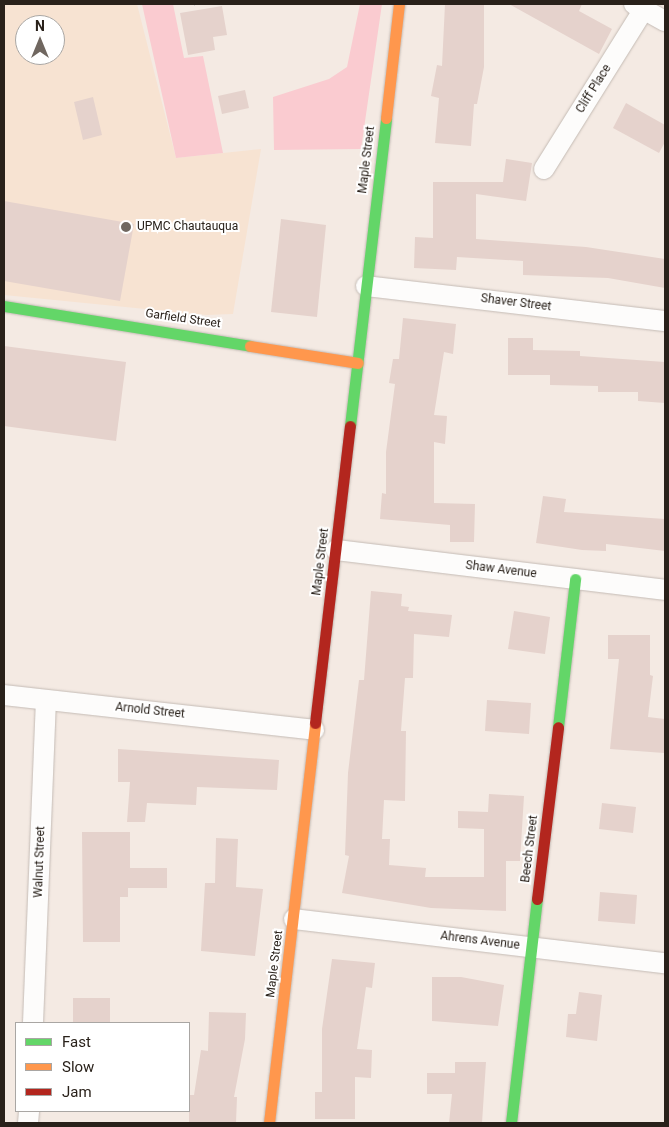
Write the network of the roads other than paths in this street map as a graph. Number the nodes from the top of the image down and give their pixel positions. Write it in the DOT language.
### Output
graph roads {
  1 [pos="399,4"];
  2 [pos="653,11"];
  3 [pos="544,169"];
  4 [pos="366,286"];
  5 [pos="4,306"];
  6 [pos="665,321"];
  7 [pos="358,363"];
  8 [pos="336,550"];
  9 [pos="575,579"];
  10 [pos="665,590"];
  11 [pos="4,695"];
  12 [pos="46,700"];
  13 [pos="305,729"];
  14 [pos="294,919"];
  15 [pos="531,947"];
  16 [pos="665,963"];
  17 [pos="33,1022"];
  18 [pos="269,1123"];
  19 [pos="511,1123"];
  1 -- 4 [label="street, Maple Street"];
  2 -- 3 [label="street, Cliff Place"];
  4 -- 6 [label="street, Shaver Street"];
  4 -- 7 [label="street, Maple Street"];
  5 -- 7 [label="street, Garfield Street"];
  7 -- 8 [label="street, Maple Street"];
  8 -- 9 [label="street, Shaw Avenue"];
  8 -- 13 [label="street, Maple Street"];
  9 -- 10 [label="street, Shaw Avenue"];
  9 -- 15 [label="street, Beech Street"];
  11 -- 12 [label="street, Arnold Street"];
  12 -- 13 [label="street, Arnold Street"];
  12 -- 17 [label="street, Walnut Street"];
  13 -- 14 [label="street, Maple Street"];
  14 -- 15 [label="street, Ahrens Avenue"];
  14 -- 18 [label="street, Maple Street"];
  15 -- 16 [label="street, Ahrens Avenue"];
  15 -- 19 [label="street, Beech Street"];
}
